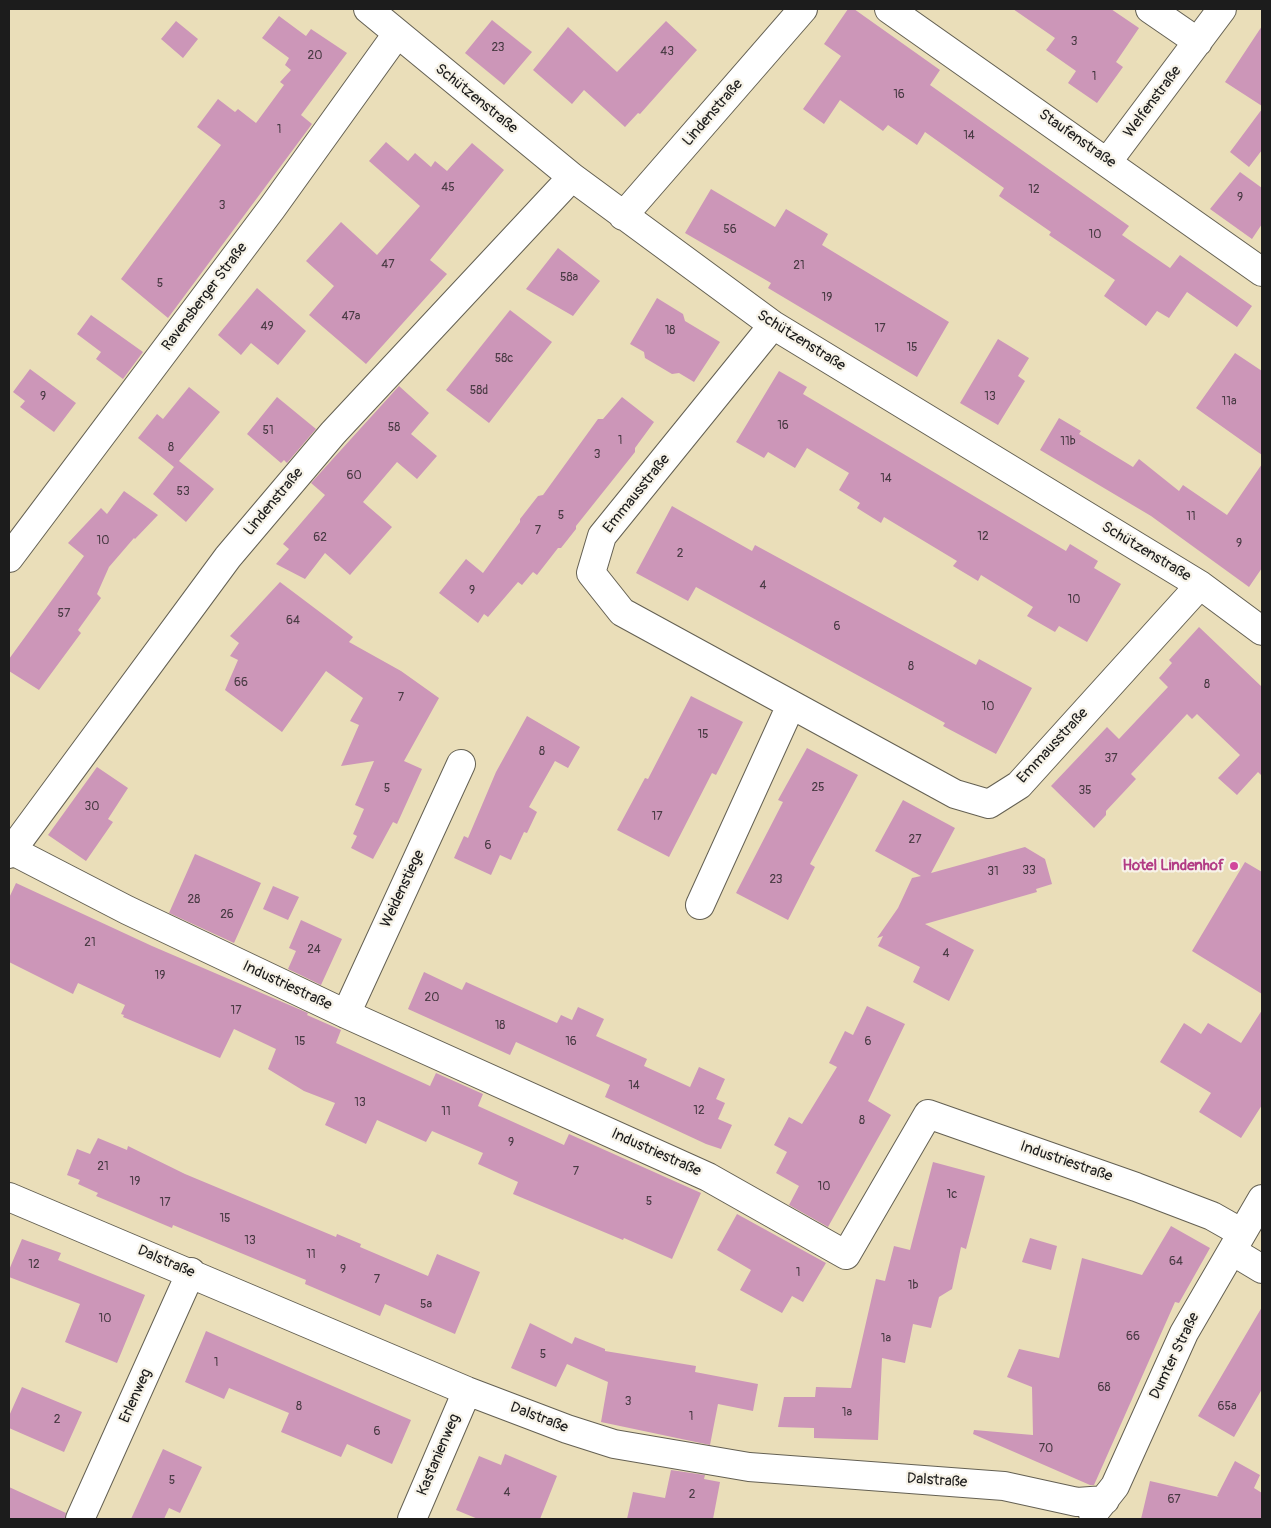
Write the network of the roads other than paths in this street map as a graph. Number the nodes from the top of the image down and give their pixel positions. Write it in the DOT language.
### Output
graph roads {
  1 [pos="368,9"];
  2 [pos="803,9"];
  3 [pos="889,9"];
  4 [pos="1150,9"];
  5 [pos="1222,9"];
  6 [pos="397,34"];
  7 [pos="1198,42"];
  8 [pos="1108,162"];
  9 [pos="572,177"];
  10 [pos="623,216"];
  11 [pos="1262,272"];
  12 [pos="773,325"];
  13 [pos="9,558"];
  14 [pos="1200,585"];
  15 [pos="1262,631"];
  16 [pos="791,705"];
  17 [pos="461,764"];
  18 [pos="10,851"];
  19 [pos="700,905"];
  20 [pos="346,1014"];
  21 [pos="9,1197"];
  22 [pos="1262,1199"];
  23 [pos="1237,1242"];
  24 [pos="1262,1269"];
  25 [pos="191,1272"];
  26 [pos="467,1391"];
  27 [pos="1100,1513"];
  28 [pos="80,1519"];
  29 [pos="412,1519"];
  1 -- 6 [label="street, Schützenstraße"];
  2 -- 10 [label="street, Lindenstraße"];
  3 -- 8 [label="street, Staufenstraße"];
  4 -- 7 [label="street"];
  5 -- 7 [label="street, Welfenstraße"];
  6 -- 9 [label="street, Schützenstraße"];
  6 -- 13 [label="street, Ravensberger Straße"];
  7 -- 8 [label="street, Welfenstraße"];
  8 -- 11 [label="street, Staufenstraße"];
  9 -- 10 [label="street, Schützenstraße"];
  9 -- 18 [label="street, Lindenstraße"];
  10 -- 12 [label="street, Schützenstraße"];
  12 -- 14 [label="street, Schützenstraße"];
  12 -- 16 [label="street, Emmausstraße"];
  14 -- 15 [label="street, Schützenstraße"];
  14 -- 16 [label="street, Emmausstraße"];
  16 -- 19 [label="street"];
  17 -- 20 [label="street, Weidenstiege"];
  18 -- 20 [label="street, Industriestraße"];
  20 -- 23 [label="street, Industriestraße"];
  21 -- 25 [label="street, Dalstraße"];
  22 -- 23 [label="street, Dumter Straße"];
  23 -- 24 [label="street"];
  23 -- 27 [label="street, Dumter Straße"];
  25 -- 26 [label="street, Dalstraße"];
  25 -- 28 [label="street, Erlenweg"];
  26 -- 27 [label="street, Dalstraße"];
  26 -- 29 [label="street, Kastanienweg"];
}
